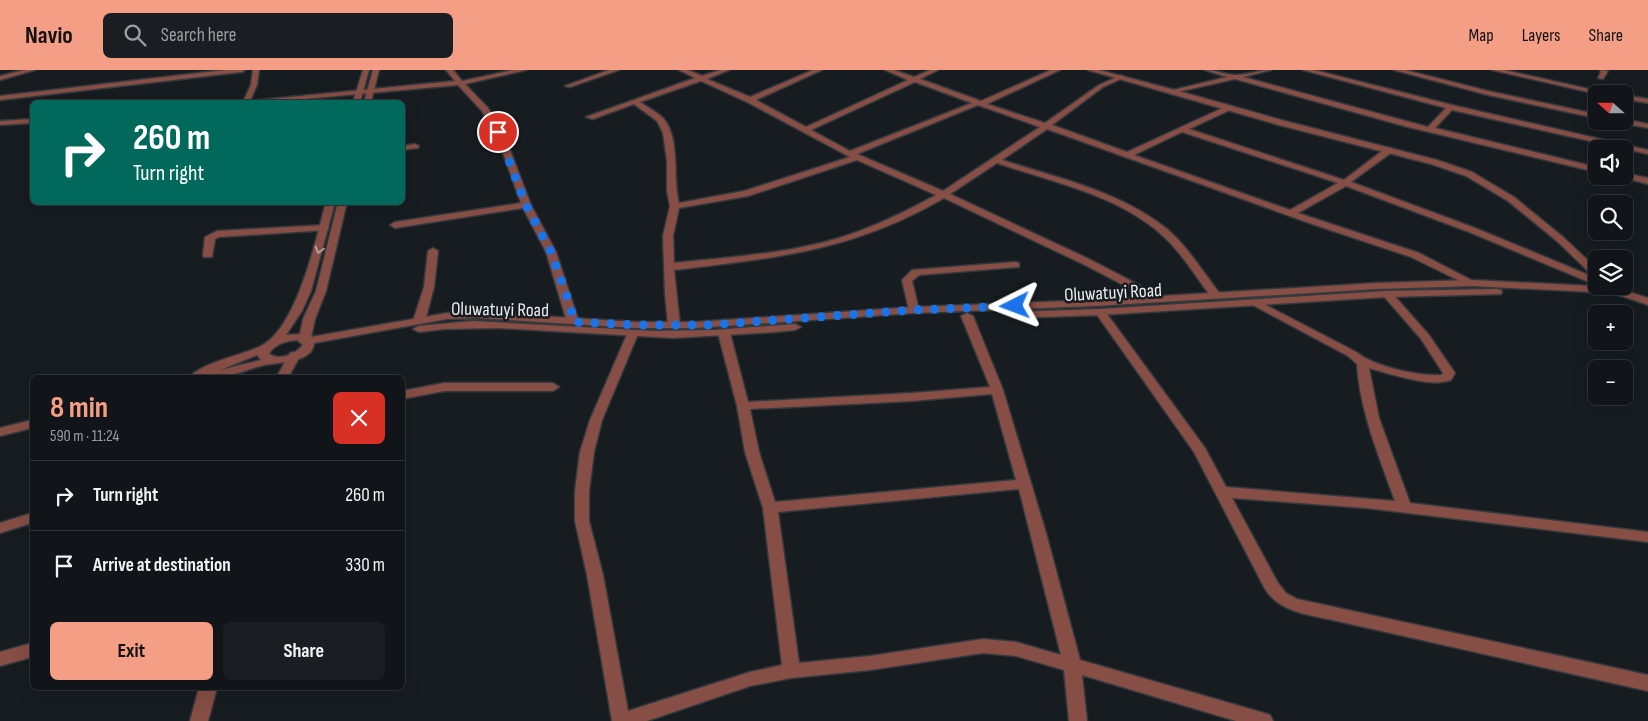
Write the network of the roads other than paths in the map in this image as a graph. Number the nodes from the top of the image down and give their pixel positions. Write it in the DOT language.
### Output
graph roads {
  1 [pos="28,70"];
  2 [pos="242,70"];
  3 [pos="256,70"];
  4 [pos="366,70"];
  5 [pos="376,70"];
  6 [pos="449,70"];
  7 [pos="523,70"];
  8 [pos="616,70"];
  9 [pos="682,70"];
  10 [pos="726,70"];
  11 [pos="819,70"];
  12 [pos="888,70"];
  13 [pos="935,70"];
  14 [pos="1057,70"];
  15 [pos="1090,70"];
  16 [pos="1208,70"];
  17 [pos="1268,70"];
  18 [pos="1306,70"];
  19 [pos="1397,70"];
  20 [pos="1496,70"];
  21 [pos="1121,77"];
  22 [pos="1237,77"];
  23 [pos="0,78"];
  24 [pos="701,78"];
  25 [pos="915,79"];
  26 [pos="460,83"];
  27 [pos="568,86"];
  28 [pos="1588,90"];
  29 [pos="1173,91"];
  30 [pos="370,92"];
  31 [pos="359,93"];
  32 [pos="0,98"];
  33 [pos="1633,98"];
  34 [pos="247,100"];
  35 [pos="277,100"];
  36 [pos="357,100"];
  37 [pos="368,100"];
  38 [pos="750,100"];
  39 [pos="1648,101"];
  40 [pos="635,102"];
  41 [pos="979,103"];
  42 [pos="1227,108"];
  43 [pos="1451,108"];
  44 [pos="1588,114"];
  45 [pos="590,117"];
  46 [pos="30,120"];
  47 [pos="0,123"];
  48 [pos="1633,123"];
  49 [pos="1046,126"];
  50 [pos="1648,126"];
  51 [pos="1182,129"];
  52 [pos="1430,129"];
  53 [pos="805,130"];
  54 [pos="415,146"];
  55 [pos="405,148"];
  56 [pos="1389,150"];
  57 [pos="1648,152"];
  58 [pos="1128,154"];
  59 [pos="854,155"];
  60 [pos="998,161"];
  61 [pos="1588,167"];
  62 [pos="1633,177"];
  63 [pos="1648,181"];
  64 [pos="1345,183"];
  65 [pos="945,195"];
  66 [pos="329,205"];
  67 [pos="342,205"];
  68 [pos="526,205"];
  69 [pos="675,206"];
  70 [pos="1291,213"];
  71 [pos="395,225"];
  72 [pos="324,228"];
  73 [pos="432,251"];
  74 [pos="208,255"];
  75 [pos="1015,265"];
  76 [pos="1588,266"];
  77 [pos="670,267"];
  78 [pos="1588,279"];
  79 [pos="1472,283"];
  80 [pos="1588,286"];
  81 [pos="1387,294"];
  82 [pos="1629,295"];
  83 [pos="1216,296"];
  84 [pos="1158,299"];
  85 [pos="1643,301"];
  86 [pos="1254,303"];
  87 [pos="914,310"];
  88 [pos="1100,312"];
  89 [pos="967,316"];
  90 [pos="573,322"];
  91 [pos="420,324"];
  92 [pos="674,326"];
  93 [pos="724,333"];
  94 [pos="632,334"];
  95 [pos="306,343"];
  96 [pos="270,345"];
  97 [pos="294,356"];
  98 [pos="275,360"];
  99 [pos="1363,363"];
  100 [pos="199,375"];
  101 [pos="209,375"];
  102 [pos="280,375"];
  103 [pos="283,375"];
  104 [pos="553,387"];
  105 [pos="997,390"];
  106 [pos="405,394"];
  107 [pos="743,406"];
  108 [pos="30,424"];
  109 [pos="0,432"];
  110 [pos="1025,484"];
  111 [pos="1223,492"];
  112 [pos="770,508"];
  113 [pos="1405,508"];
  114 [pos="30,519"];
  115 [pos="0,528"];
  116 [pos="1648,537"];
  117 [pos="30,651"];
  118 [pos="0,659"];
  119 [pos="1072,664"];
  120 [pos="791,671"];
  121 [pos="1648,683"];
  122 [pos="207,690"];
  123 [pos="199,721"];
  124 [pos="622,721"];
  125 [pos="1078,721"];
  126 [pos="1264,721"];
  1 -- 23 [label="street"];
  2 -- 32 [label="street"];
  3 -- 34 [label="street"];
  4 -- 31 [label="street"];
  5 -- 30 [label="street"];
  6 -- 26 [label="street"];
  7 -- 26 [label="street"];
  8 -- 27 [label="street"];
  9 -- 24 [label="street"];
  10 -- 24 [label="street"];
  11 -- 38 [label="street"];
  12 -- 25 [label="street"];
  13 -- 25 [label="street"];
  14 -- 41 [label="street"];
  15 -- 21 [label="street"];
  16 -- 22 [label="street"];
  17 -- 22 [label="street"];
  18 -- 43 [label="street"];
  19 -- 44 [label="street"];
  20 -- 28 [label="street"];
  21 -- 29 [label="street"];
  21 -- 49 [label="street"];
  22 -- 29 [label="street"];
  22 -- 52 [label="street"];
  24 -- 38 [label="street"];
  24 -- 40 [label="street"];
  25 -- 41 [label="street"];
  25 -- 53 [label="street"];
  26 -- 30 [label="street"];
  26 -- 68 [label="street"];
  29 -- 42 [label="street"];
  30 -- 31 [label="street"];
  30 -- 37 [label="street"];
  31 -- 35 [label="street"];
  31 -- 36 [label="street"];
  33 -- 39 [label="street"];
  38 -- 53 [label="street"];
  40 -- 45 [label="street"];
  40 -- 69 [label="street"];
  41 -- 49 [label="street"];
  41 -- 59 [label="street"];
  42 -- 51 [label="street"];
  42 -- 56 [label="street"];
  43 -- 52 [label="street"];
  43 -- 57 [label="street"];
  46 -- 47 [label="street"];
  48 -- 50 [label="street"];
  49 -- 58 [label="street"];
  49 -- 60 [label="street"];
  51 -- 58 [label="street"];
  51 -- 64 [label="street"];
  52 -- 61 [label="street"];
  53 -- 59 [label="street"];
  54 -- 55 [label="street"];
  56 -- 64 [label="street"];
  56 -- 76 [label="street"];
  58 -- 70 [label="street"];
  59 -- 65 [label="street"];
  59 -- 69 [label="street"];
  60 -- 65 [label="street"];
  60 -- 83 [label="street"];
  62 -- 63 [label="street"];
  64 -- 70 [label="street"];
  64 -- 78 [label="street"];
  65 -- 77 [label="street"];
  65 -- 84 [label="street"];
  66 -- 72 [label="street"];
  67 -- 95 [label="street"];
  68 -- 71 [label="street"];
  68 -- 90 [label="street"];
  69 -- 77 [label="street"];
  70 -- 79 [label="street"];
  72 -- 74 [label="street"];
  72 -- 96 [label="street, one-way"];
  73 -- 91 [label="street"];
  75 -- 87 [label="street"];
  77 -- 92 [label="street"];
  79 -- 80 [label="street, Oluwatuyi Road"];
  79 -- 83 [label="street, Oluwatuyi Road"];
  81 -- 85 [label="street, Oluwatuyi Road"];
  81 -- 86 [label="street, Oluwatuyi Road"];
  81 -- 99 [label="street"];
  82 -- 85 [label="street, Oluwatuyi Road"];
  83 -- 84 [label="street, Oluwatuyi Road"];
  84 -- 87 [label="street, Oluwatuyi Road"];
  86 -- 88 [label="street, Oluwatuyi Road"];
  86 -- 99 [label="street"];
  87 -- 92 [label="street, Oluwatuyi Road"];
  88 -- 89 [label="street, Oluwatuyi Road"];
  88 -- 111 [label="street"];
  89 -- 93 [label="street, Oluwatuyi Road"];
  89 -- 105 [label="street"];
  90 -- 91 [label="street, Oluwatuyi Road"];
  90 -- 92 [label="street, Oluwatuyi Road"];
  91 -- 94 [label="street, Oluwatuyi Road"];
  91 -- 95 [label="street"];
  93 -- 94 [label="street, Oluwatuyi Road"];
  93 -- 107 [label="street"];
  94 -- 124 [label="street"];
  95 -- 96 [label="street"];
  95 -- 97 [label="street"];
  96 -- 98 [label="street"];
  96 -- 100 [label="street"];
  97 -- 98 [label="street"];
  97 -- 103 [label="street"];
  98 -- 101 [label="street"];
  98 -- 102 [label="street"];
  99 -- 113 [label="street"];
  104 -- 106 [label="street"];
  105 -- 107 [label="street"];
  105 -- 110 [label="street"];
  107 -- 112 [label="street"];
  108 -- 109 [label="street"];
  110 -- 112 [label="street"];
  110 -- 119 [label="street"];
  111 -- 113 [label="street"];
  111 -- 121 [label="street"];
  112 -- 120 [label="street"];
  113 -- 116 [label="street"];
  114 -- 115 [label="street"];
  117 -- 118 [label="street"];
  119 -- 120 [label="street"];
  119 -- 125 [label="street"];
  119 -- 126 [label="street"];
  120 -- 124 [label="street"];
  122 -- 123 [label="street"];
}
